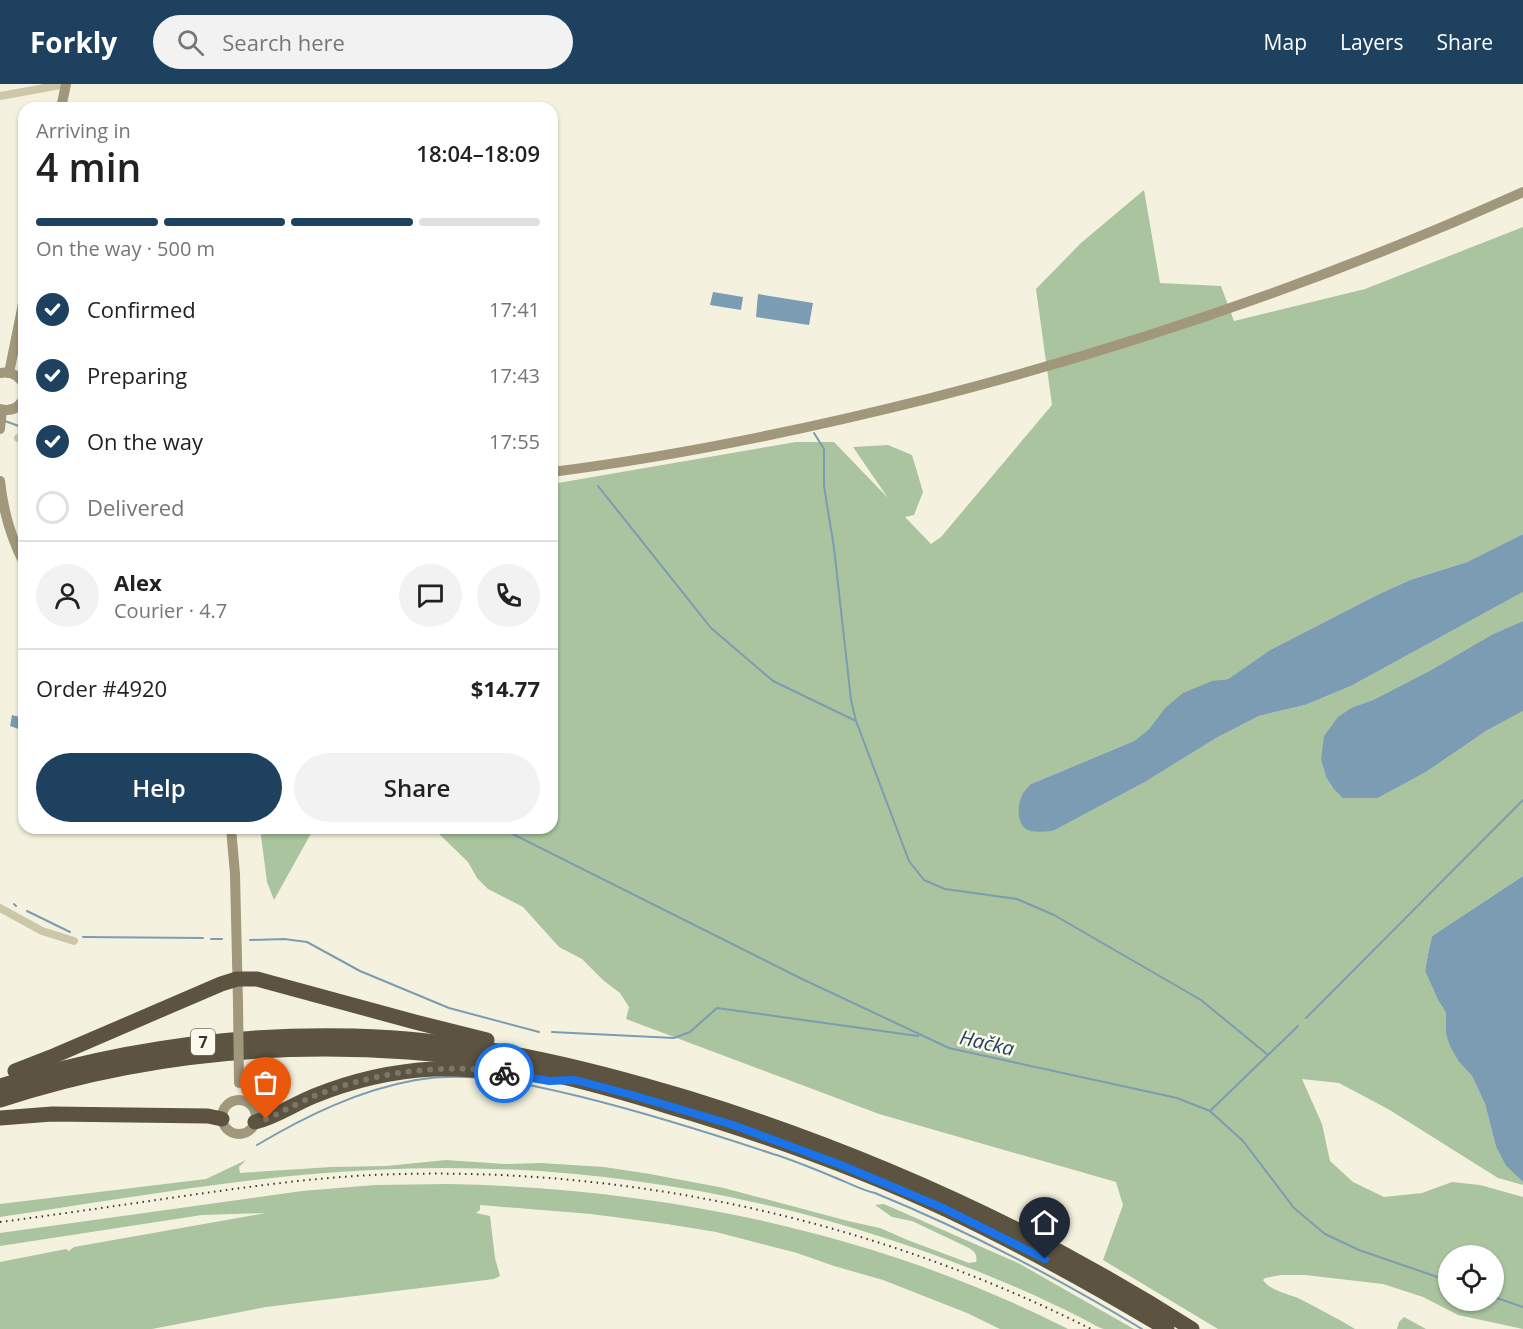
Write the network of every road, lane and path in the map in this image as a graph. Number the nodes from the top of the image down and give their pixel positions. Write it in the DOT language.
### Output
graph roads {
  1 [pos="66,84"];
  2 [pos="0,96"];
  3 [pos="62,102"];
  4 [pos="1523,192"];
  5 [pos="18,322"];
  6 [pos="5,373"];
  7 [pos="18,405"];
  8 [pos="1,410"];
  9 [pos="0,429"];
  10 [pos="558,471"];
  11 [pos="0,482"];
  12 [pos="18,549"];
  13 [pos="232,834"];
  14 [pos="0,908"];
  15 [pos="74,941"];
  16 [pos="237,979"];
  17 [pos="576,1074"];
  18 [pos="0,1077"];
  19 [pos="0,1086"];
  20 [pos="238,1099"];
  21 [pos="0,1100"];
  22 [pos="0,1118"];
  23 [pos="222,1119"];
  24 [pos="255,1122"];
  25 [pos="1167,1329"];
  26 [pos="1192,1329"];
  1 -- 2 [label="street"];
  1 -- 3 [label="street"];
  4 -- 10 [label="street"];
  5 -- 6 [label="street"];
  7 -- 8 [label="street"];
  8 -- 9 [label="street"];
  11 -- 12 [label="street"];
  13 -- 16 [label="street"];
  14 -- 15 [label="street"];
  16 -- 17 [label="highway"];
  16 -- 18 [label="highway"];
  16 -- 20 [label="street, bridge"];
  17 -- 19 [label="highway, 7"];
  17 -- 21 [label="highway"];
  17 -- 24 [label="highway"];
  17 -- 25 [label="highway"];
  17 -- 26 [label="highway"];
  20 -- 23 [label="street"];
  20 -- 24 [label="street"];
  22 -- 23 [label="highway"];
  23 -- 24 [label="street"];
}
